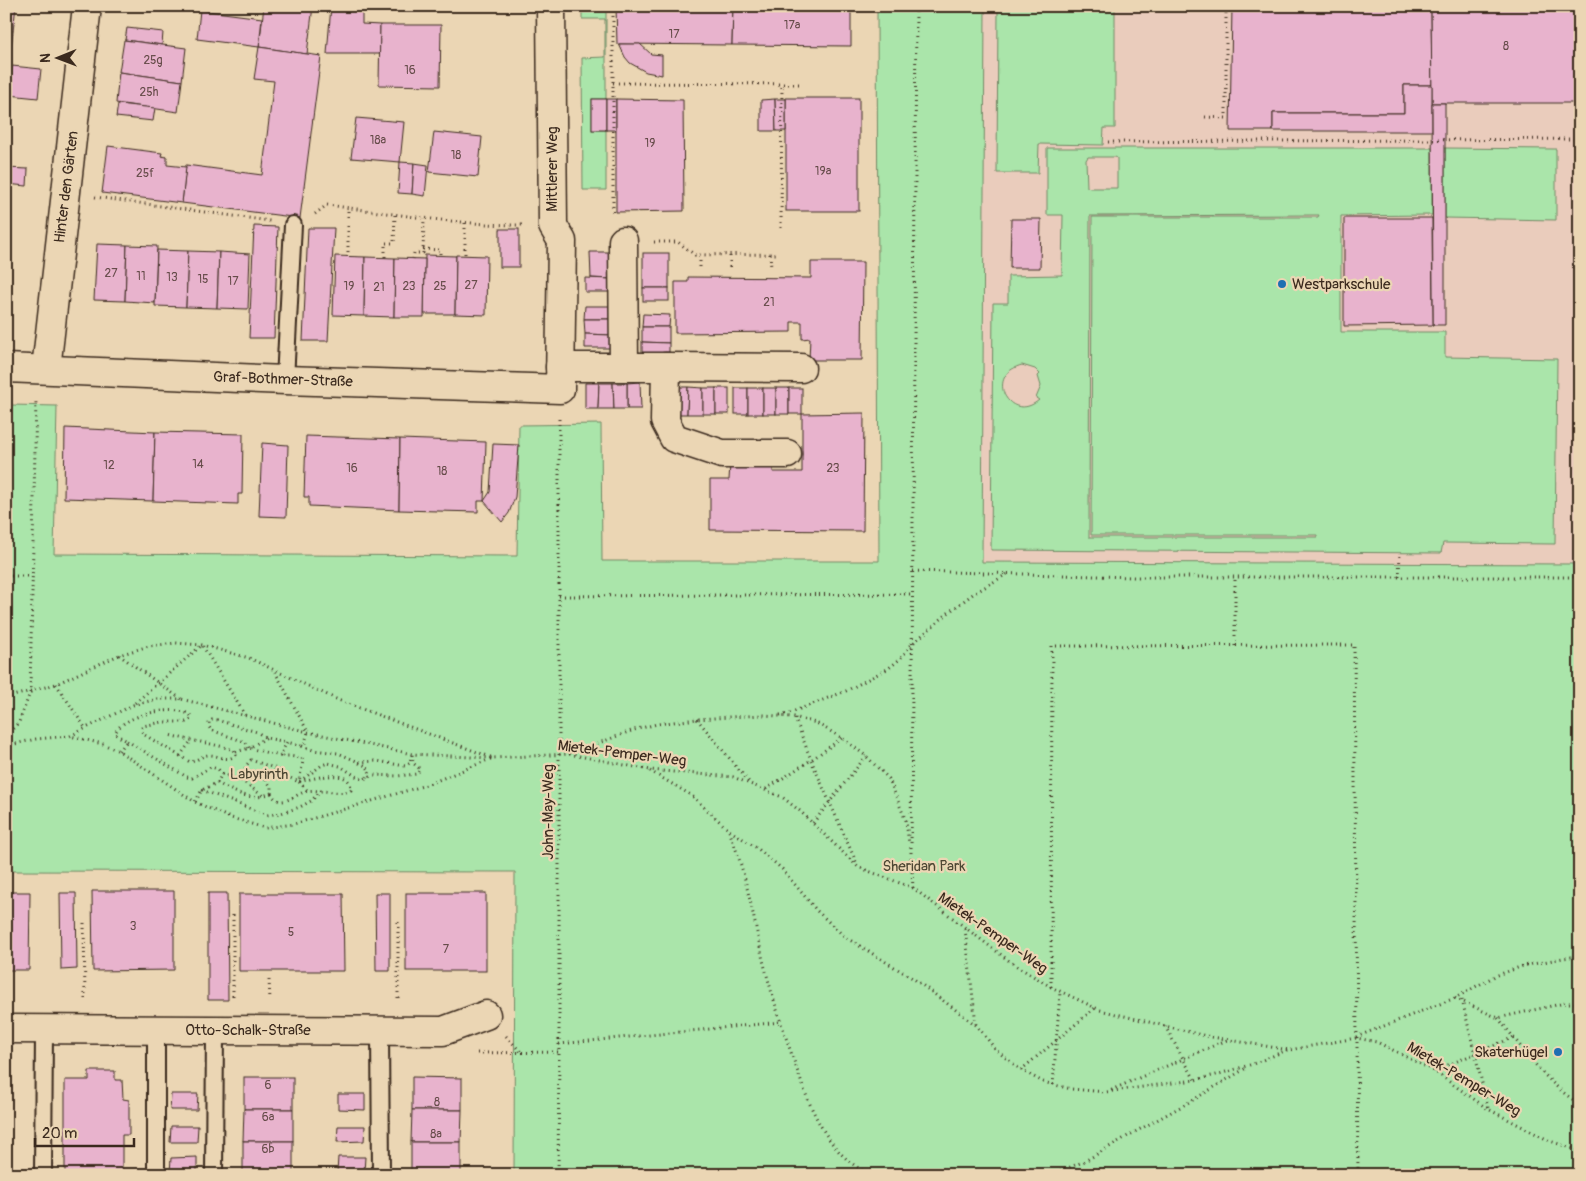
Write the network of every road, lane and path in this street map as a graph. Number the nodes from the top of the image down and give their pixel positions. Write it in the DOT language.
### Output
graph roads {
  1 [pos="87,6"];
  2 [pos="550,6"];
  3 [pos="613,6"];
  4 [pos="916,6"];
  5 [pos="1226,6"];
  6 [pos="613,83"];
  7 [pos="782,83"];
  8 [pos="801,84"];
  9 [pos="1205,117"];
  10 [pos="1580,139"];
  11 [pos="1108,142"];
  12 [pos="348,208"];
  13 [pos="395,214"];
  14 [pos="613,216"];
  15 [pos="424,218"];
  16 [pos="465,223"];
  17 [pos="294,225"];
  18 [pos="781,228"];
  19 [pos="623,241"];
  20 [pos="423,249"];
  21 [pos="700,254"];
  22 [pos="730,254"];
  23 [pos="770,254"];
  24 [pos="776,254"];
  25 [pos="440,256"];
  26 [pos="465,256"];
  27 [pos="348,257"];
  28 [pos="385,257"];
  29 [pos="414,259"];
  30 [pos="700,267"];
  31 [pos="730,267"];
  32 [pos="771,268"];
  33 [pos="624,367"];
  34 [pos="666,367"];
  35 [pos="6,368"];
  36 [pos="42,368"];
  37 [pos="801,368"];
  38 [pos="560,378"];
  39 [pos="285,380"];
  40 [pos="787,454"];
  41 [pos="1400,552"];
  42 [pos="913,571"];
  43 [pos="1008,574"];
  44 [pos="6,576"];
  45 [pos="31,576"];
  46 [pos="1236,577"];
  47 [pos="1399,577"];
  48 [pos="1580,577"];
  49 [pos="913,594"];
  50 [pos="559,596"];
  51 [pos="912,644"];
  52 [pos="202,645"];
  53 [pos="1235,646"];
  54 [pos="119,654"];
  55 [pos="273,669"];
  56 [pos="159,683"];
  57 [pos="56,684"];
  58 [pos="30,693"];
  59 [pos="6,698"];
  60 [pos="181,699"];
  61 [pos="133,705"];
  62 [pos="246,716"];
  63 [pos="774,716"];
  64 [pos="794,717"];
  65 [pos="697,719"];
  66 [pos="86,729"];
  67 [pos="308,732"];
  68 [pos="169,735"];
  69 [pos="6,736"];
  70 [pos="70,736"];
  71 [pos="266,738"];
  72 [pos="842,738"];
  73 [pos="127,741"];
  74 [pos="191,741"];
  75 [pos="287,742"];
  76 [pos="6,746"];
  77 [pos="302,746"];
  78 [pos="249,748"];
  79 [pos="119,751"];
  80 [pos="236,752"];
  81 [pos="412,754"];
  82 [pos="559,754"];
  83 [pos="569,754"];
  84 [pos="180,756"];
  85 [pos="280,756"];
  86 [pos="866,756"];
  87 [pos="493,758"];
  88 [pos="811,760"];
  89 [pos="377,761"];
  90 [pos="359,762"];
  91 [pos="650,770"];
  92 [pos="370,771"];
  93 [pos="222,774"];
  94 [pos="373,774"];
  95 [pos="364,779"];
  96 [pos="299,782"];
  97 [pos="749,782"];
  98 [pos="217,783"];
  99 [pos="766,789"];
  100 [pos="202,790"];
  101 [pos="308,791"];
  102 [pos="321,791"];
  103 [pos="270,793"];
  104 [pos="264,796"];
  105 [pos="829,801"];
  106 [pos="195,802"];
  107 [pos="813,823"];
  108 [pos="729,830"];
  109 [pos="911,854"];
  110 [pos="858,867"];
  111 [pos="913,888"];
  112 [pos="233,915"];
  113 [pos="398,922"];
  114 [pos="84,923"];
  115 [pos="965,929"];
  116 [pos="1580,956"];
  117 [pos="1051,987"];
  118 [pos="1060,992"];
  119 [pos="1455,998"];
  120 [pos="1462,1000"];
  121 [pos="1580,1002"];
  122 [pos="1095,1008"];
  123 [pos="486,1015"];
  124 [pos="1498,1018"];
  125 [pos="781,1022"];
  126 [pos="976,1025"];
  127 [pos="1165,1026"];
  128 [pos="6,1029"];
  129 [pos="85,1029"];
  130 [pos="44,1030"];
  131 [pos="156,1030"];
  132 [pos="224,1030"];
  133 [pos="389,1031"];
  134 [pos="1514,1037"];
  135 [pos="1356,1038"];
  136 [pos="1056,1040"];
  137 [pos="1228,1040"];
  138 [pos="559,1044"];
  139 [pos="1289,1050"];
  140 [pos="522,1052"];
  141 [pos="559,1052"];
  142 [pos="1475,1053"];
  143 [pos="1184,1059"];
  144 [pos="1253,1064"];
  145 [pos="1021,1070"];
  146 [pos="1434,1071"];
  147 [pos="1195,1080"];
  148 [pos="1053,1084"];
  149 [pos="1106,1092"];
  150 [pos="1580,1104"];
  151 [pos="1488,1109"];
  152 [pos="1580,1151"];
  153 [pos="43,1175"];
  154 [pos="156,1175"];
  155 [pos="214,1175"];
  156 [pos="381,1175"];
  157 [pos="558,1175"];
  158 [pos="872,1175"];
  159 [pos="1051,1175"];
  160 [pos="1358,1175"];
  1 -- 36 [label="street, Hinter den Gärten"];
  2 -- 38 [label="street, Mittlerer Weg"];
  3 -- 6 [label="path"];
  4 -- 42 [label="path"];
  5 -- 9 [label="path"];
  6 -- 7 [label="path"];
  6 -- 14 [label="path"];
  7 -- 8 [label="path"];
  7 -- 18 [label="path"];
  10 -- 11 [label="path"];
  12 -- 27 [label="path"];
  13 -- 28 [label="path"];
  15 -- 20 [label="path"];
  16 -- 26 [label="path"];
  17 -- 39 [label="lane"];
  19 -- 21 [label="path"];
  19 -- 33 [label="street"];
  20 -- 25 [label="path"];
  20 -- 29 [label="path"];
  21 -- 22 [label="path"];
  21 -- 30 [label="path"];
  22 -- 23 [label="path"];
  22 -- 31 [label="path"];
  23 -- 24 [label="path"];
  23 -- 32 [label="path"];
  33 -- 34 [label="street, Graf-Bothmer-Straße"];
  33 -- 38 [label="street, Graf-Bothmer-Straße"];
  34 -- 37 [label="street, Graf-Bothmer-Straße"];
  34 -- 40 [label="street"];
  35 -- 36 [label="street, Graf-Bothmer-Straße"];
  36 -- 39 [label="street, Graf-Bothmer-Straße"];
  36 -- 45 [label="path"];
  38 -- 39 [label="street, Graf-Bothmer-Straße"];
  38 -- 50 [label="path, John-May-Weg"];
  41 -- 47 [label="path"];
  42 -- 43 [label="path"];
  42 -- 49 [label="path"];
  43 -- 46 [label="path"];
  43 -- 51 [label="path"];
  44 -- 45 [label="path"];
  45 -- 58 [label="path"];
  46 -- 47 [label="path"];
  46 -- 53 [label="path"];
  47 -- 48 [label="path"];
  49 -- 50 [label="path"];
  49 -- 51 [label="path"];
  50 -- 82 [label="path, John-May-Weg"];
  51 -- 63 [label="path"];
  51 -- 109 [label="path"];
  52 -- 54 [label="path, Mietek-Pemper-Weg"];
  52 -- 55 [label="path, Mietek-Pemper-Weg"];
  52 -- 56 [label="path"];
  52 -- 62 [label="path"];
  53 -- 117 [label="path"];
  53 -- 135 [label="path"];
  54 -- 56 [label="path"];
  54 -- 57 [label="path, Mietek-Pemper-Weg"];
  55 -- 67 [label="path"];
  55 -- 87 [label="path, Mietek-Pemper-Weg"];
  56 -- 60 [label="path"];
  56 -- 61 [label="path"];
  57 -- 58 [label="path, Mietek-Pemper-Weg"];
  57 -- 66 [label="path"];
  58 -- 59 [label="path, Mietek-Pemper-Weg"];
  58 -- 69 [label="path"];
  60 -- 61 [label="path"];
  60 -- 62 [label="path"];
  61 -- 66 [label="path"];
  62 -- 67 [label="path"];
  63 -- 64 [label="path"];
  63 -- 65 [label="path"];
  64 -- 72 [label="path"];
  64 -- 88 [label="path"];
  65 -- 83 [label="path"];
  65 -- 97 [label="path"];
  66 -- 70 [label="path"];
  67 -- 77 [label="path"];
  67 -- 81 [label="path"];
  68 -- 74 [label="path"];
  70 -- 76 [label="path"];
  70 -- 79 [label="path"];
  71 -- 75 [label="path"];
  71 -- 78 [label="path"];
  71 -- 78 [label="path"];
  72 -- 86 [label="path"];
  72 -- 88 [label="path"];
  73 -- 79 [label="path"];
  73 -- 84 [label="path"];
  73 -- 93 [label="path"];
  74 -- 80 [label="path"];
  74 -- 84 [label="path"];
  75 -- 77 [label="path"];
  75 -- 85 [label="path"];
  77 -- 90 [label="path"];
  78 -- 80 [label="path"];
  78 -- 85 [label="path"];
  79 -- 106 [label="path"];
  80 -- 84 [label="path"];
  81 -- 87 [label="path"];
  81 -- 89 [label="path"];
  81 -- 94 [label="path"];
  82 -- 83 [label="path, Mietek-Pemper-Weg"];
  82 -- 87 [label="path, Mietek-Pemper-Weg"];
  82 -- 138 [label="path, John-May-Weg"];
  83 -- 91 [label="path, Mietek-Pemper-Weg"];
  85 -- 96 [label="path"];
  86 -- 105 [label="path"];
  86 -- 109 [label="path"];
  87 -- 106 [label="path"];
  88 -- 99 [label="path"];
  88 -- 105 [label="path"];
  89 -- 90 [label="path"];
  89 -- 92 [label="path"];
  90 -- 92 [label="path"];
  91 -- 97 [label="path, Mietek-Pemper-Weg"];
  91 -- 108 [label="path"];
  92 -- 94 [label="path"];
  92 -- 95 [label="path"];
  93 -- 98 [label="path"];
  93 -- 104 [label="path"];
  94 -- 95 [label="path"];
  95 -- 96 [label="path"];
  96 -- 101 [label="path"];
  96 -- 102 [label="path"];
  96 -- 103 [label="path"];
  97 -- 99 [label="path, Mietek-Pemper-Weg"];
  98 -- 100 [label="path"];
  98 -- 104 [label="path"];
  99 -- 107 [label="path, Mietek-Pemper-Weg"];
  100 -- 102 [label="path"];
  100 -- 106 [label="path"];
  101 -- 102 [label="path"];
  101 -- 103 [label="path"];
  103 -- 104 [label="path"];
  105 -- 107 [label="path"];
  105 -- 110 [label="path"];
  107 -- 110 [label="path, Mietek-Pemper-Weg"];
  108 -- 125 [label="path"];
  108 -- 126 [label="path"];
  109 -- 111 [label="path"];
  110 -- 111 [label="path, Mietek-Pemper-Weg"];
  111 -- 115 [label="path, Mietek-Pemper-Weg"];
  112 -- 132 [label="path"];
  113 -- 133 [label="path"];
  114 -- 129 [label="path"];
  115 -- 117 [label="path, Mietek-Pemper-Weg"];
  115 -- 126 [label="path"];
  116 -- 119 [label="path"];
  117 -- 118 [label="path, Mietek-Pemper-Weg"];
  118 -- 122 [label="path, Mietek-Pemper-Weg"];
  118 -- 136 [label="path"];
  119 -- 120 [label="path"];
  119 -- 135 [label="path"];
  120 -- 124 [label="path"];
  120 -- 142 [label="path"];
  121 -- 124 [label="path"];
  122 -- 127 [label="path, Mietek-Pemper-Weg"];
  122 -- 136 [label="path"];
  123 -- 133 [label="street, Otto-Schalk-Straße"];
  124 -- 134 [label="path"];
  125 -- 138 [label="path"];
  125 -- 158 [label="path"];
  126 -- 145 [label="path"];
  127 -- 137 [label="path, Mietek-Pemper-Weg"];
  127 -- 143 [label="path"];
  128 -- 130 [label="street, Otto-Schalk-Straße"];
  129 -- 130 [label="street, Otto-Schalk-Straße"];
  129 -- 131 [label="street, Otto-Schalk-Straße"];
  130 -- 153 [label="lane"];
  131 -- 132 [label="street, Otto-Schalk-Straße"];
  131 -- 154 [label="lane"];
  132 -- 133 [label="street, Otto-Schalk-Straße"];
  132 -- 155 [label="lane"];
  133 -- 156 [label="lane"];
  134 -- 142 [label="path"];
  134 -- 150 [label="path"];
  135 -- 139 [label="path, Mietek-Pemper-Weg"];
  135 -- 146 [label="path, Mietek-Pemper-Weg"];
  135 -- 160 [label="path"];
  136 -- 145 [label="path"];
  136 -- 148 [label="path"];
  137 -- 139 [label="path, Mietek-Pemper-Weg"];
  137 -- 143 [label="path"];
  138 -- 141 [label="path, John-May-Weg"];
  139 -- 144 [label="path"];
  140 -- 141 [label="path"];
  141 -- 157 [label="path, John-May-Weg"];
  142 -- 146 [label="path"];
  142 -- 151 [label="path"];
  143 -- 147 [label="path"];
  143 -- 149 [label="path"];
  144 -- 147 [label="path"];
  144 -- 159 [label="path"];
  145 -- 148 [label="path"];
  146 -- 151 [label="path, Mietek-Pemper-Weg"];
  147 -- 149 [label="path"];
  148 -- 149 [label="path"];
  151 -- 152 [label="path, Mietek-Pemper-Weg"];
}
